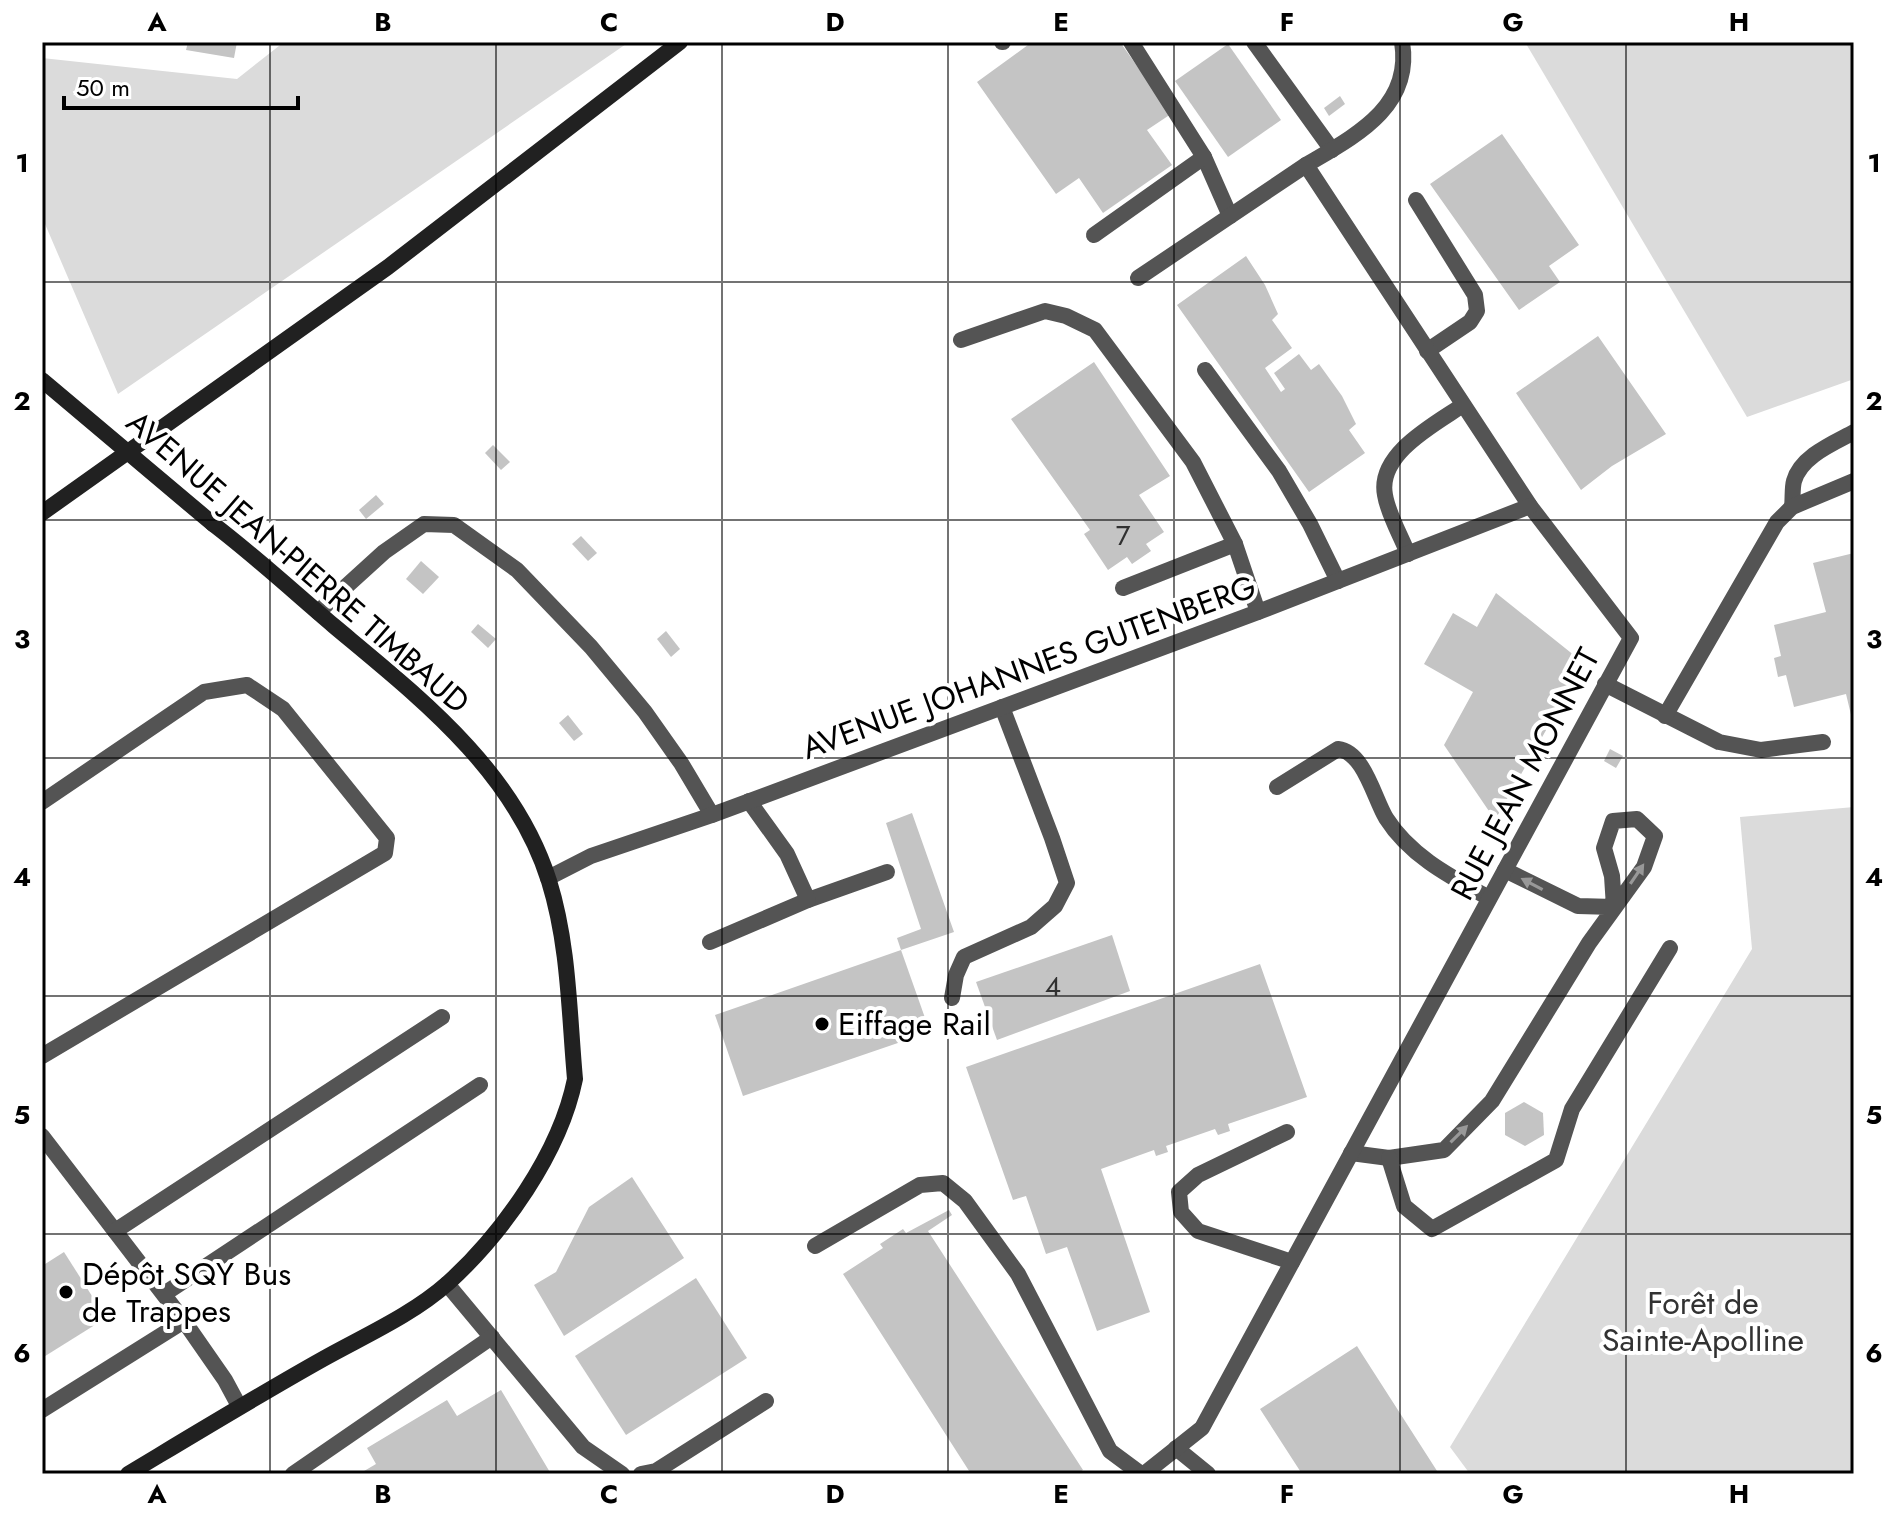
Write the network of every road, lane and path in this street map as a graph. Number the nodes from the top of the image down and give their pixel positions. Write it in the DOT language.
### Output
graph roads {
  1 [pos="680,42"];
  2 [pos="1131,42"];
  3 [pos="1254,42"];
  4 [pos="1402,42"];
  5 [pos="1332,150"];
  6 [pos="1204,157"];
  7 [pos="1306,165"];
  8 [pos="1416,200"];
  9 [pos="1230,216"];
  10 [pos="1094,235"];
  11 [pos="1138,278"];
  12 [pos="961,340"];
  13 [pos="1427,351"];
  14 [pos="1205,370"];
  15 [pos="42,380"];
  16 [pos="1463,405"];
  17 [pos="1854,432"];
  18 [pos="1854,481"];
  19 [pos="1530,506"];
  20 [pos="1792,507"];
  21 [pos="42,513"];
  22 [pos="1235,544"];
  23 [pos="1408,554"];
  24 [pos="1338,581"];
  25 [pos="1123,588"];
  26 [pos="318,612"];
  27 [pos="1258,612"];
  28 [pos="1605,684"];
  29 [pos="1002,707"];
  30 [pos="1665,716"];
  31 [pos="1823,742"];
  32 [pos="1277,787"];
  33 [pos="749,801"];
  34 [pos="42,802"];
  35 [pos="712,815"];
  36 [pos="1505,870"];
  37 [pos="887,872"];
  38 [pos="548,878"];
  39 [pos="1489,898"];
  40 [pos="808,900"];
  41 [pos="1614,907"];
  42 [pos="710,942"];
  43 [pos="1670,948"];
  44 [pos="952,998"];
  45 [pos="442,1017"];
  46 [pos="42,1056"];
  47 [pos="480,1085"];
  48 [pos="1287,1132"];
  49 [pos="42,1136"];
  50 [pos="1351,1153"];
  51 [pos="1389,1158"];
  52 [pos="115,1231"];
  53 [pos="815,1246"];
  54 [pos="1292,1262"];
  55 [pos="447,1284"];
  56 [pos="164,1294"];
  57 [pos="184,1321"];
  58 [pos="492,1337"];
  59 [pos="766,1401"];
  60 [pos="239,1406"];
  61 [pos="42,1410"];
  62 [pos="1176,1448"];
  63 [pos="128,1474"];
  64 [pos="293,1474"];
  65 [pos="622,1474"];
  66 [pos="641,1474"];
  67 [pos="1142,1474"];
  68 [pos="1208,1474"];
  1 -- 21 [label="street"];
  2 -- 6 [label="street"];
  3 -- 5 [label="street"];
  4 -- 5 [label="street"];
  5 -- 7 [label="street"];
  6 -- 9 [label="street"];
  6 -- 10 [label="street"];
  7 -- 9 [label="street"];
  7 -- 13 [label="street, RUE JEAN MONNET"];
  8 -- 13 [label="street"];
  9 -- 11 [label="street"];
  12 -- 22 [label="street"];
  13 -- 16 [label="street, RUE JEAN MONNET"];
  14 -- 24 [label="street"];
  15 -- 26 [label="street, AVENUE JEAN-PIERRE TIMBAUD, bridge"];
  16 -- 19 [label="street, RUE JEAN MONNET"];
  16 -- 23 [label="street"];
  17 -- 20 [label="street"];
  18 -- 20 [label="street"];
  19 -- 23 [label="street, AVENUE JOHANNES GUTENBERG"];
  19 -- 28 [label="street, RUE JEAN MONNET"];
  20 -- 30 [label="street"];
  22 -- 25 [label="street"];
  22 -- 27 [label="street"];
  23 -- 24 [label="street, AVENUE JOHANNES GUTENBERG"];
  24 -- 27 [label="street, AVENUE JOHANNES GUTENBERG"];
  26 -- 35 [label="street"];
  26 -- 38 [label="street, AVENUE JEAN-PIERRE TIMBAUD"];
  27 -- 29 [label="street, AVENUE JOHANNES GUTENBERG"];
  28 -- 30 [label="street"];
  28 -- 36 [label="street, RUE JEAN MONNET"];
  29 -- 33 [label="street, AVENUE JOHANNES GUTENBERG"];
  29 -- 44 [label="street"];
  30 -- 31 [label="street"];
  32 -- 39 [label="street"];
  33 -- 35 [label="street, AVENUE JOHANNES GUTENBERG"];
  33 -- 40 [label="street"];
  34 -- 46 [label="street"];
  35 -- 38 [label="street, AVENUE JOHANNES GUTENBERG"];
  36 -- 39 [label="street, RUE JEAN MONNET"];
  41 -- 36 [label="street, one-way"];
  37 -- 40 [label="street"];
  38 -- 55 [label="street, AVENUE JEAN-PIERRE TIMBAUD"];
  39 -- 50 [label="street, RUE JEAN MONNET"];
  40 -- 42 [label="street"];
  41 -- 41 [label="street, one-way"];
  51 -- 41 [label="street, one-way"];
  43 -- 51 [label="street"];
  45 -- 52 [label="street"];
  47 -- 56 [label="street"];
  48 -- 54 [label="street"];
  49 -- 52 [label="street"];
  50 -- 51 [label="street"];
  50 -- 54 [label="street, RUE JEAN MONNET"];
  52 -- 56 [label="street"];
  53 -- 67 [label="street"];
  54 -- 62 [label="street, RUE JEAN MONNET"];
  55 -- 58 [label="street"];
  55 -- 60 [label="street, AVENUE JEAN-PIERRE TIMBAUD"];
  56 -- 57 [label="street"];
  57 -- 60 [label="street"];
  57 -- 61 [label="street"];
  58 -- 64 [label="street"];
  58 -- 65 [label="street"];
  59 -- 66 [label="street"];
  60 -- 63 [label="street, AVENUE JEAN-PIERRE TIMBAUD"];
  62 -- 67 [label="street, RUE JEAN MONNET"];
  62 -- 68 [label="street"];
}
